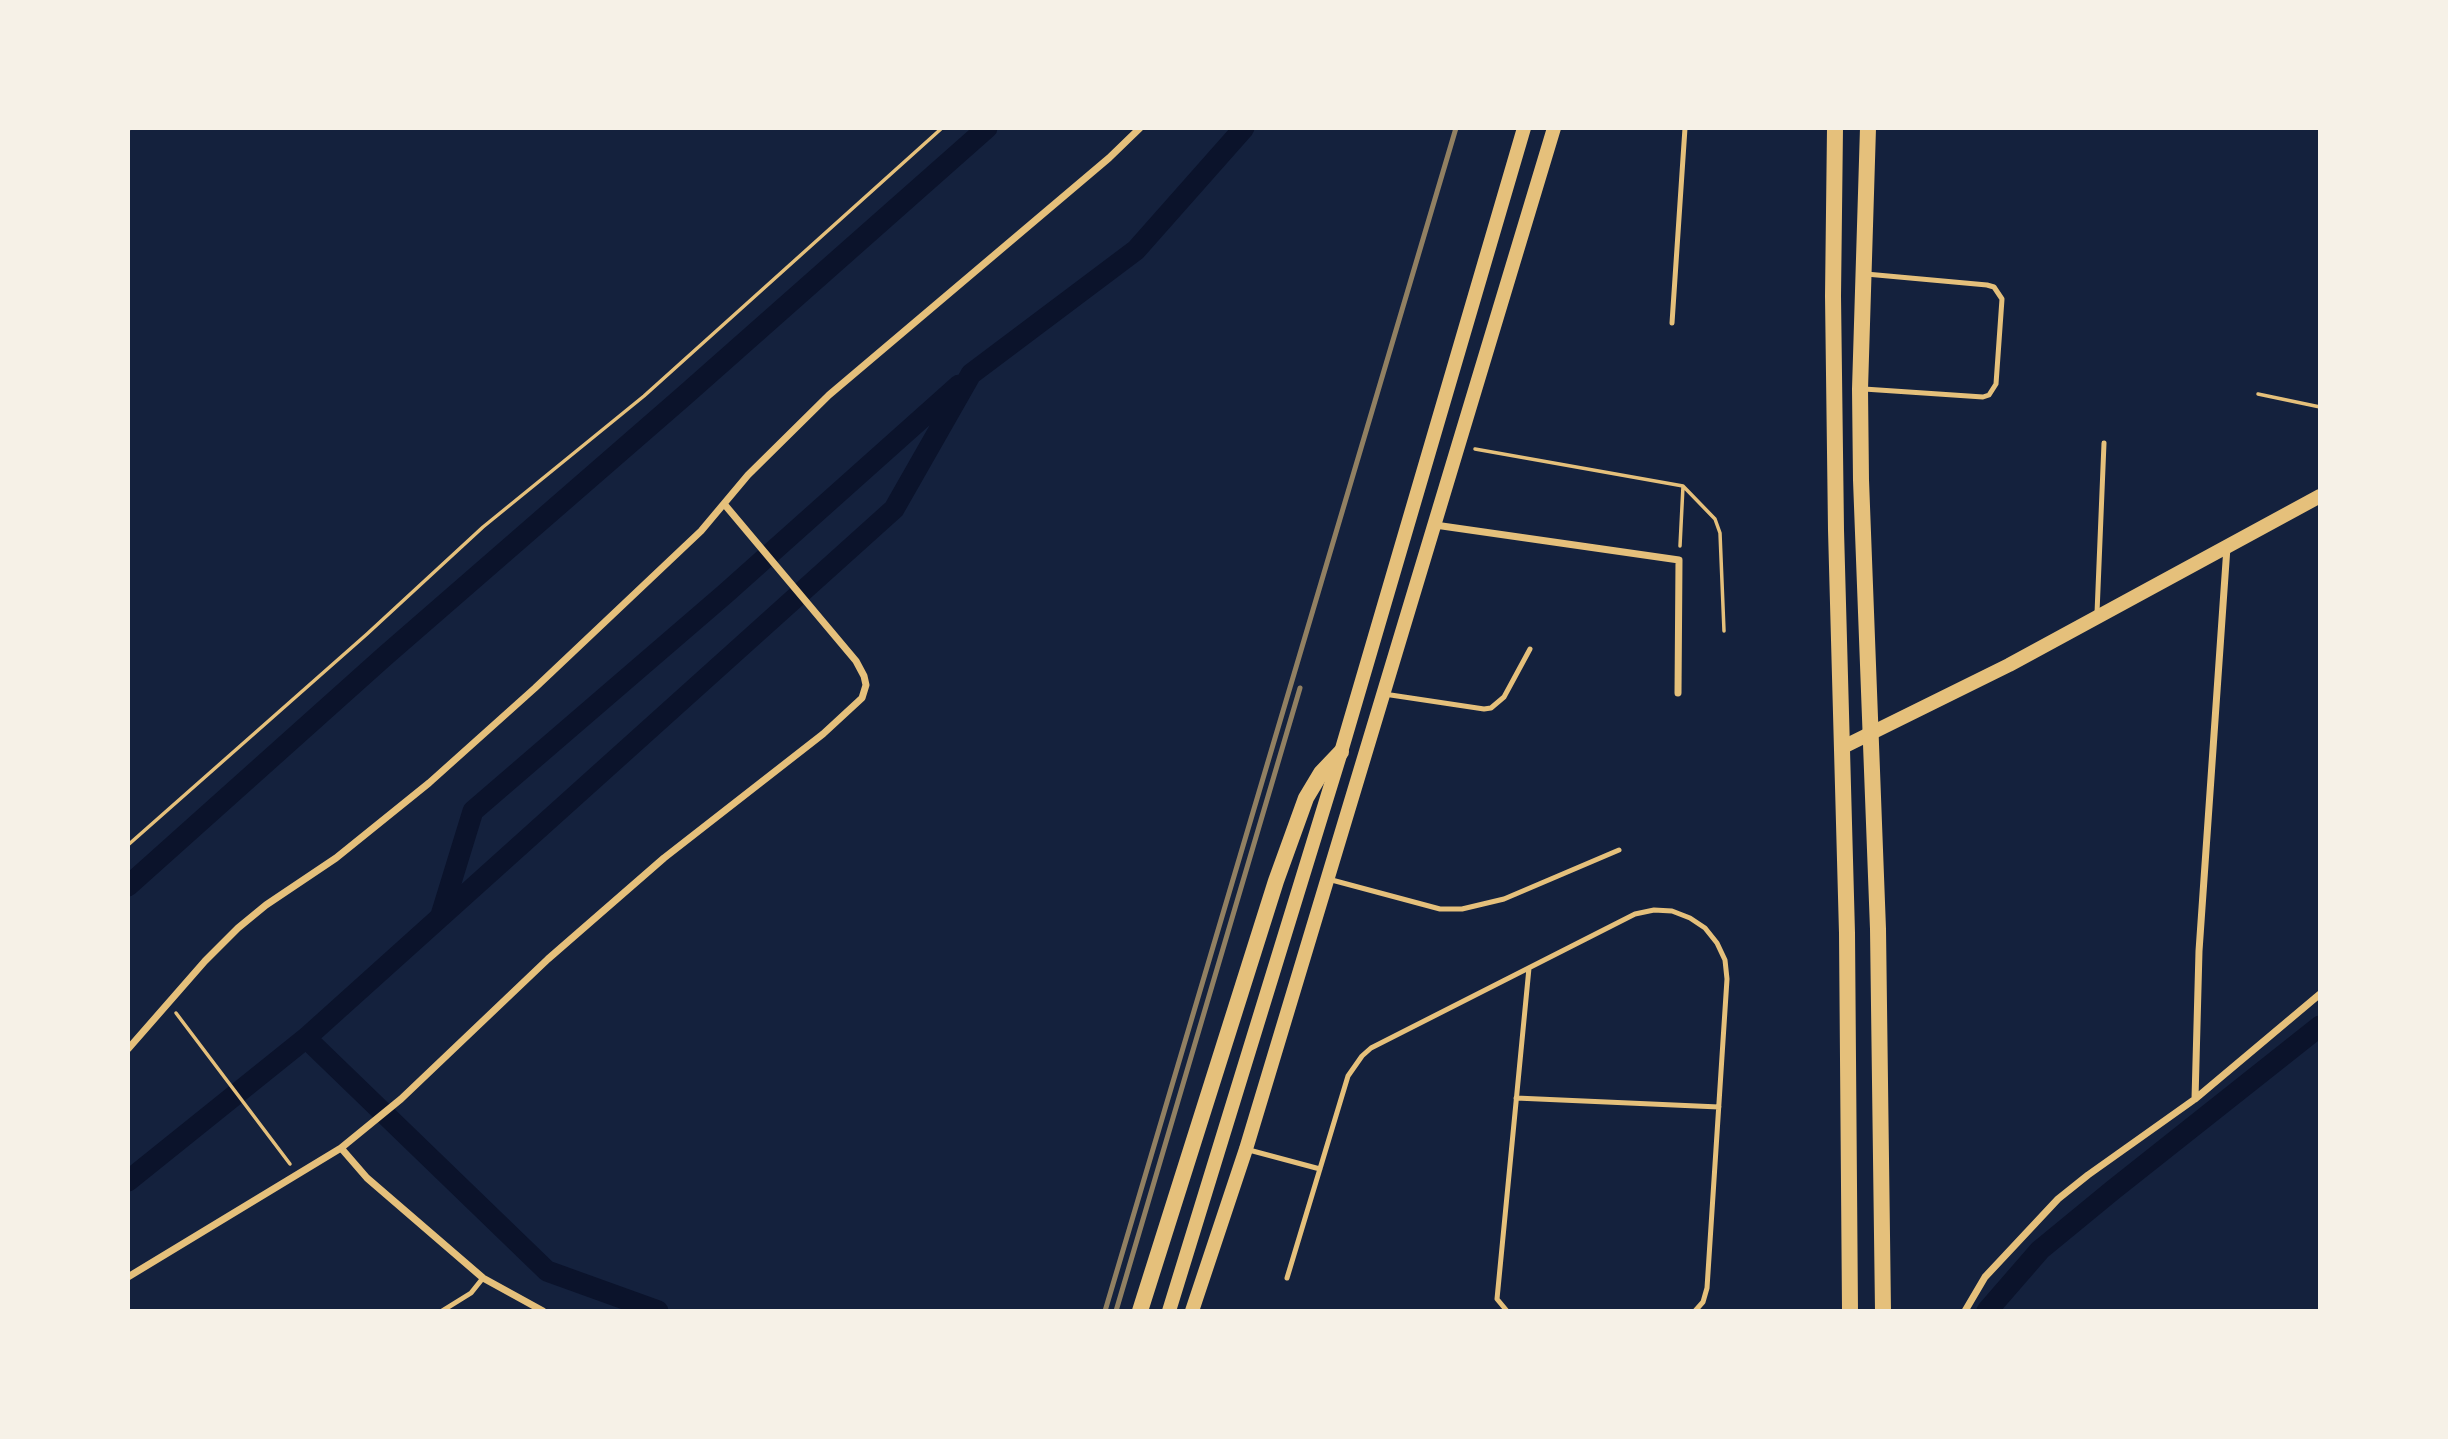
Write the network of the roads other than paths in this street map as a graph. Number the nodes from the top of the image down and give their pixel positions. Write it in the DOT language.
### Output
graph roads {
  1 [pos="1140,128"];
  2 [pos="1524,128"];
  3 [pos="1554,128"];
  4 [pos="1685,128"];
  5 [pos="1835,128"];
  6 [pos="1868,128"];
  7 [pos="1863,273"];
  8 [pos="1672,323"];
  9 [pos="1860,389"];
  10 [pos="2104,443"];
  11 [pos="2320,496"];
  12 [pos="724,505"];
  13 [pos="1435,525"];
  14 [pos="2227,546"];
  15 [pos="2096,616"];
  16 [pos="1530,649"];
  17 [pos="1678,693"];
  18 [pos="1384,694"];
  19 [pos="1872,734"];
  20 [pos="1841,748"];
  21 [pos="1341,752"];
  22 [pos="1619,850"];
  23 [pos="1328,879"];
  24 [pos="1529,968"];
  25 [pos="2320,994"];
  26 [pos="128,1049"];
  27 [pos="1516,1098"];
  28 [pos="2195,1098"];
  29 [pos="1719,1107"];
  30 [pos="341,1148"];
  31 [pos="1246,1149"];
  32 [pos="1320,1169"];
  33 [pos="128,1277"];
  34 [pos="483,1278"];
  35 [pos="1287,1278"];
  36 [pos="442,1311"];
  37 [pos="543,1311"];
  38 [pos="1140,1311"];
  39 [pos="1168,1311"];
  40 [pos="1192,1311"];
  41 [pos="1507,1311"];
  42 [pos="1695,1311"];
  43 [pos="1850,1311"];
  44 [pos="1883,1311"];
  45 [pos="1965,1311"];
  1 -- 12 [label="street"];
  2 -- 21 [label="main road"];
  3 -- 13 [label="main road"];
  4 -- 8 [label="lane"];
  5 -- 20 [label="main road"];
  6 -- 7 [label="main road"];
  7 -- 9 [label="main road"];
  7 -- 9 [label="lane"];
  9 -- 19 [label="main road"];
  10 -- 15 [label="lane"];
  11 -- 14 [label="main road"];
  12 -- 26 [label="street"];
  12 -- 30 [label="street"];
  13 -- 17 [label="street"];
  13 -- 18 [label="main road"];
  14 -- 15 [label="main road"];
  14 -- 28 [label="street"];
  15 -- 19 [label="main road"];
  16 -- 18 [label="lane"];
  18 -- 23 [label="main road"];
  19 -- 20 [label="main road"];
  19 -- 44 [label="main road"];
  20 -- 43 [label="main road"];
  21 -- 38 [label="main road"];
  21 -- 39 [label="main road"];
  22 -- 23 [label="lane"];
  23 -- 31 [label="main road"];
  24 -- 27 [label="lane"];
  24 -- 29 [label="lane"];
  24 -- 32 [label="lane"];
  25 -- 28 [label="street"];
  27 -- 29 [label="lane"];
  27 -- 41 [label="lane"];
  28 -- 45 [label="street"];
  29 -- 42 [label="lane"];
  30 -- 33 [label="street"];
  30 -- 34 [label="street"];
  31 -- 32 [label="lane"];
  31 -- 40 [label="main road"];
  32 -- 35 [label="lane"];
  34 -- 36 [label="lane"];
  34 -- 37 [label="street"];
}
